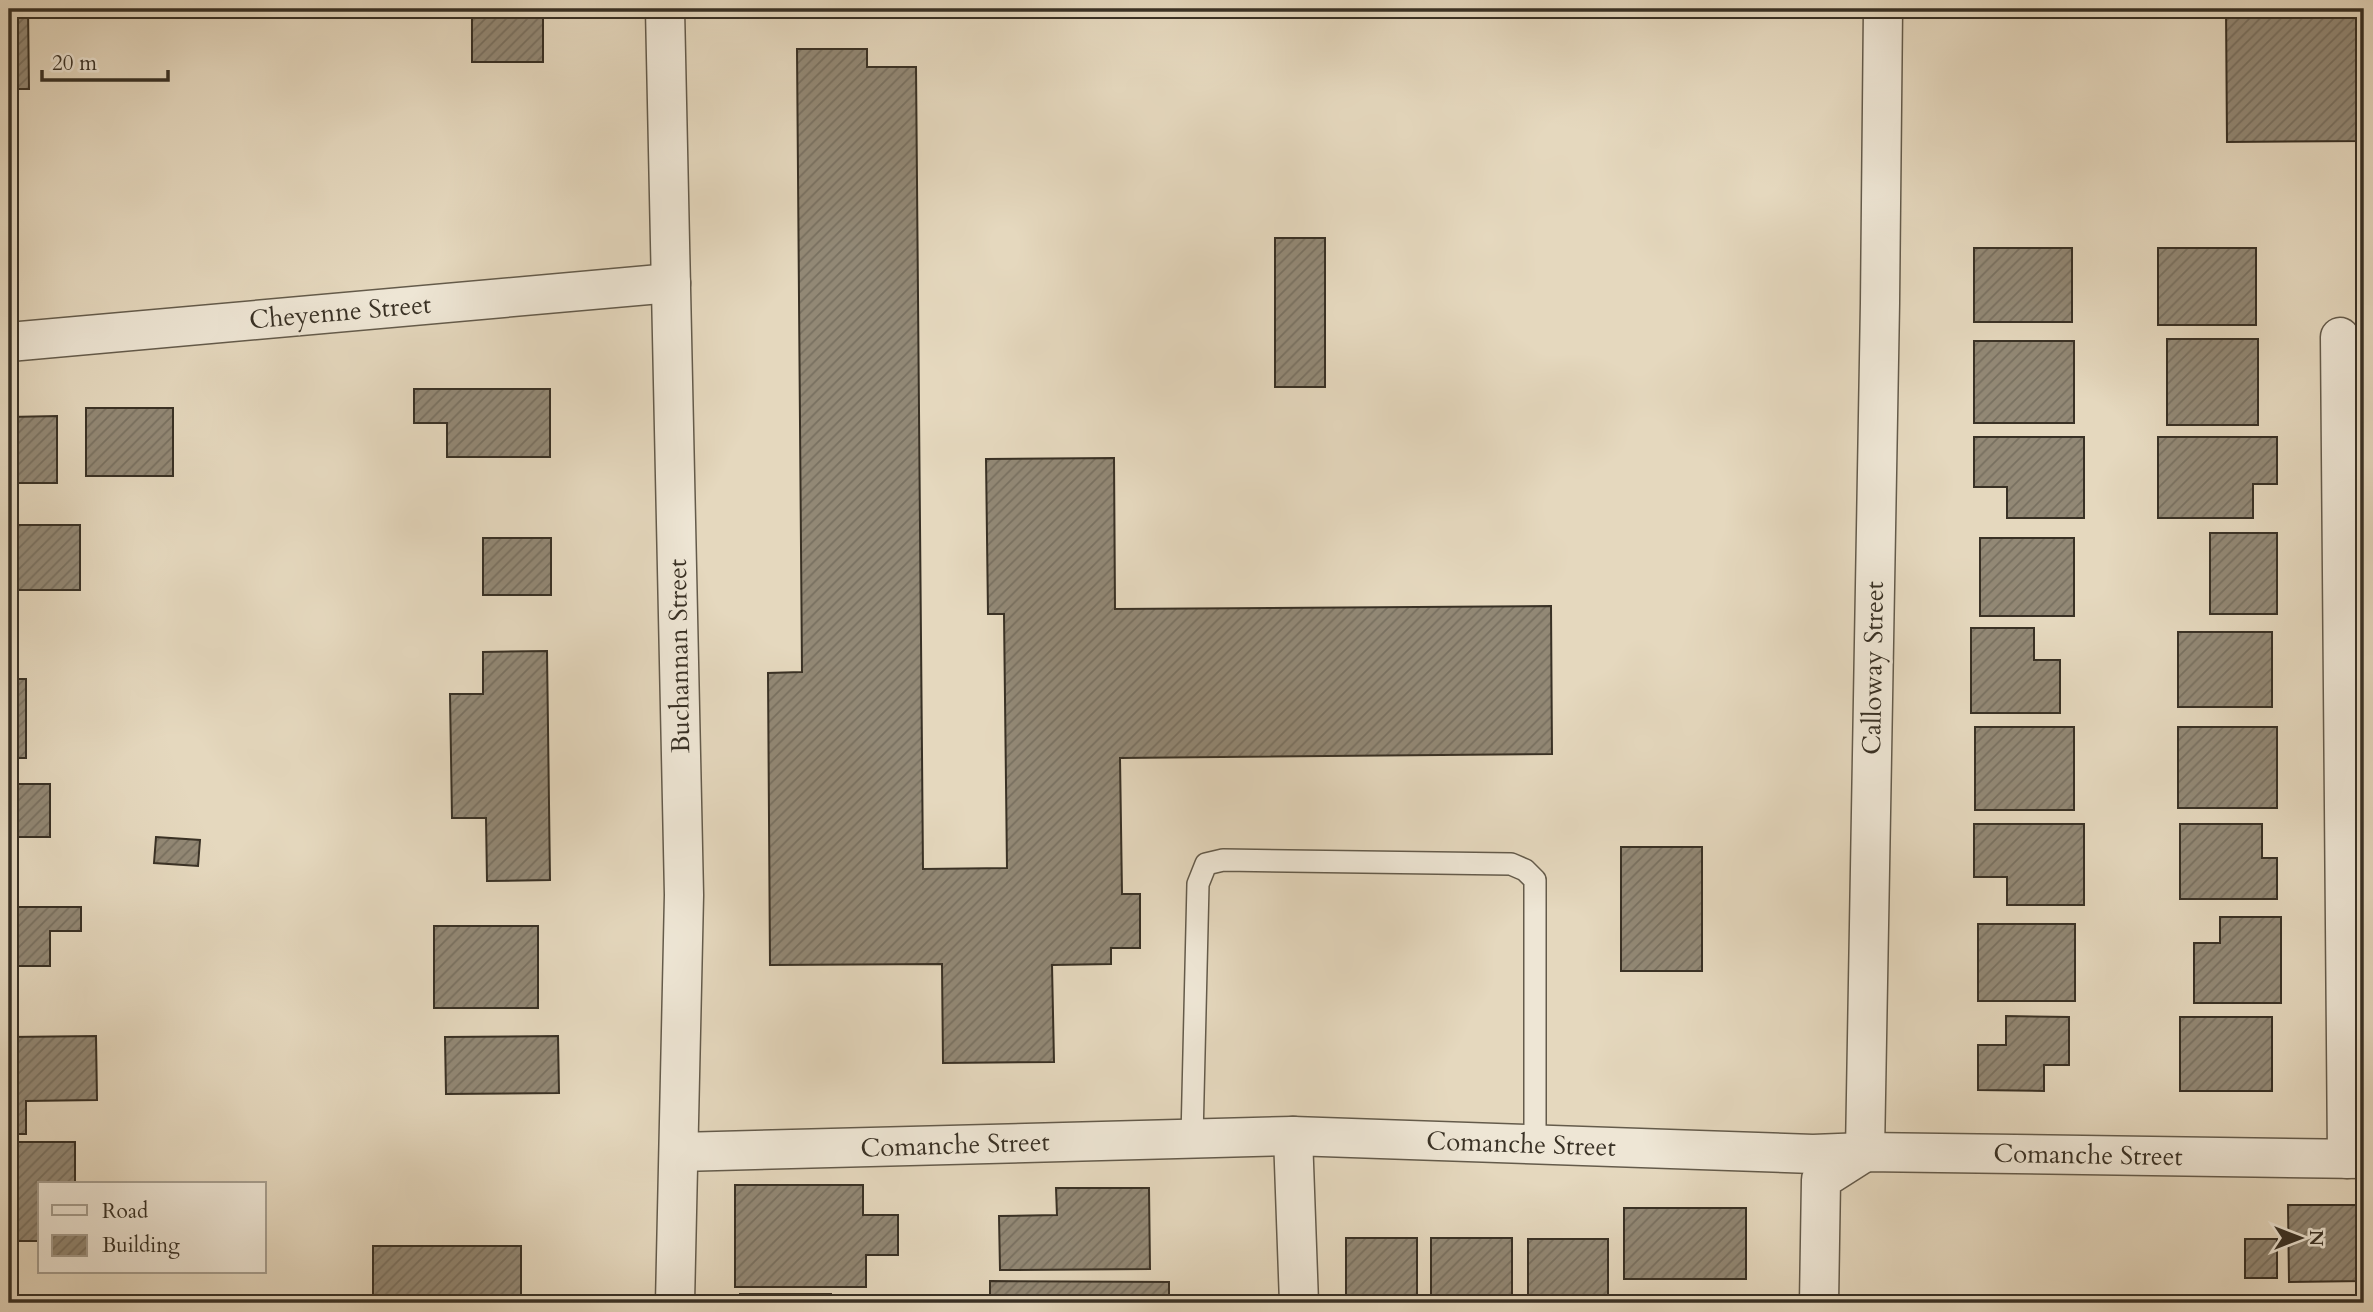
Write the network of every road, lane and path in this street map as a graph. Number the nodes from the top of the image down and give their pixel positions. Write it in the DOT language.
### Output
graph roads {
  1 [pos="665,9"];
  2 [pos="1883,9"];
  3 [pos="671,283"];
  4 [pos="2340,337"];
  5 [pos="9,342"];
  6 [pos="1293,1136"];
  7 [pos="1192,1138"];
  8 [pos="1535,1145"];
  9 [pos="679,1152"];
  10 [pos="1864,1152"];
  11 [pos="2356,1159"];
  12 [pos="676,1303"];
  13 [pos="1299,1303"];
  14 [pos="1819,1303"];
  1 -- 3 [label="street, Buchannan Street"];
  2 -- 10 [label="street, Calloway Street"];
  3 -- 5 [label="street, Cheyenne Street"];
  3 -- 9 [label="street, Buchannan Street"];
  4 -- 11 [label="street"];
  6 -- 7 [label="street, Comanche Street"];
  6 -- 8 [label="street, Comanche Street"];
  6 -- 13 [label="street"];
  7 -- 8 [label="lane"];
  7 -- 9 [label="street, Comanche Street"];
  8 -- 10 [label="street, Comanche Street"];
  9 -- 12 [label="street, Buchannan Street"];
  10 -- 11 [label="street, Comanche Street"];
  10 -- 14 [label="street"];
}
